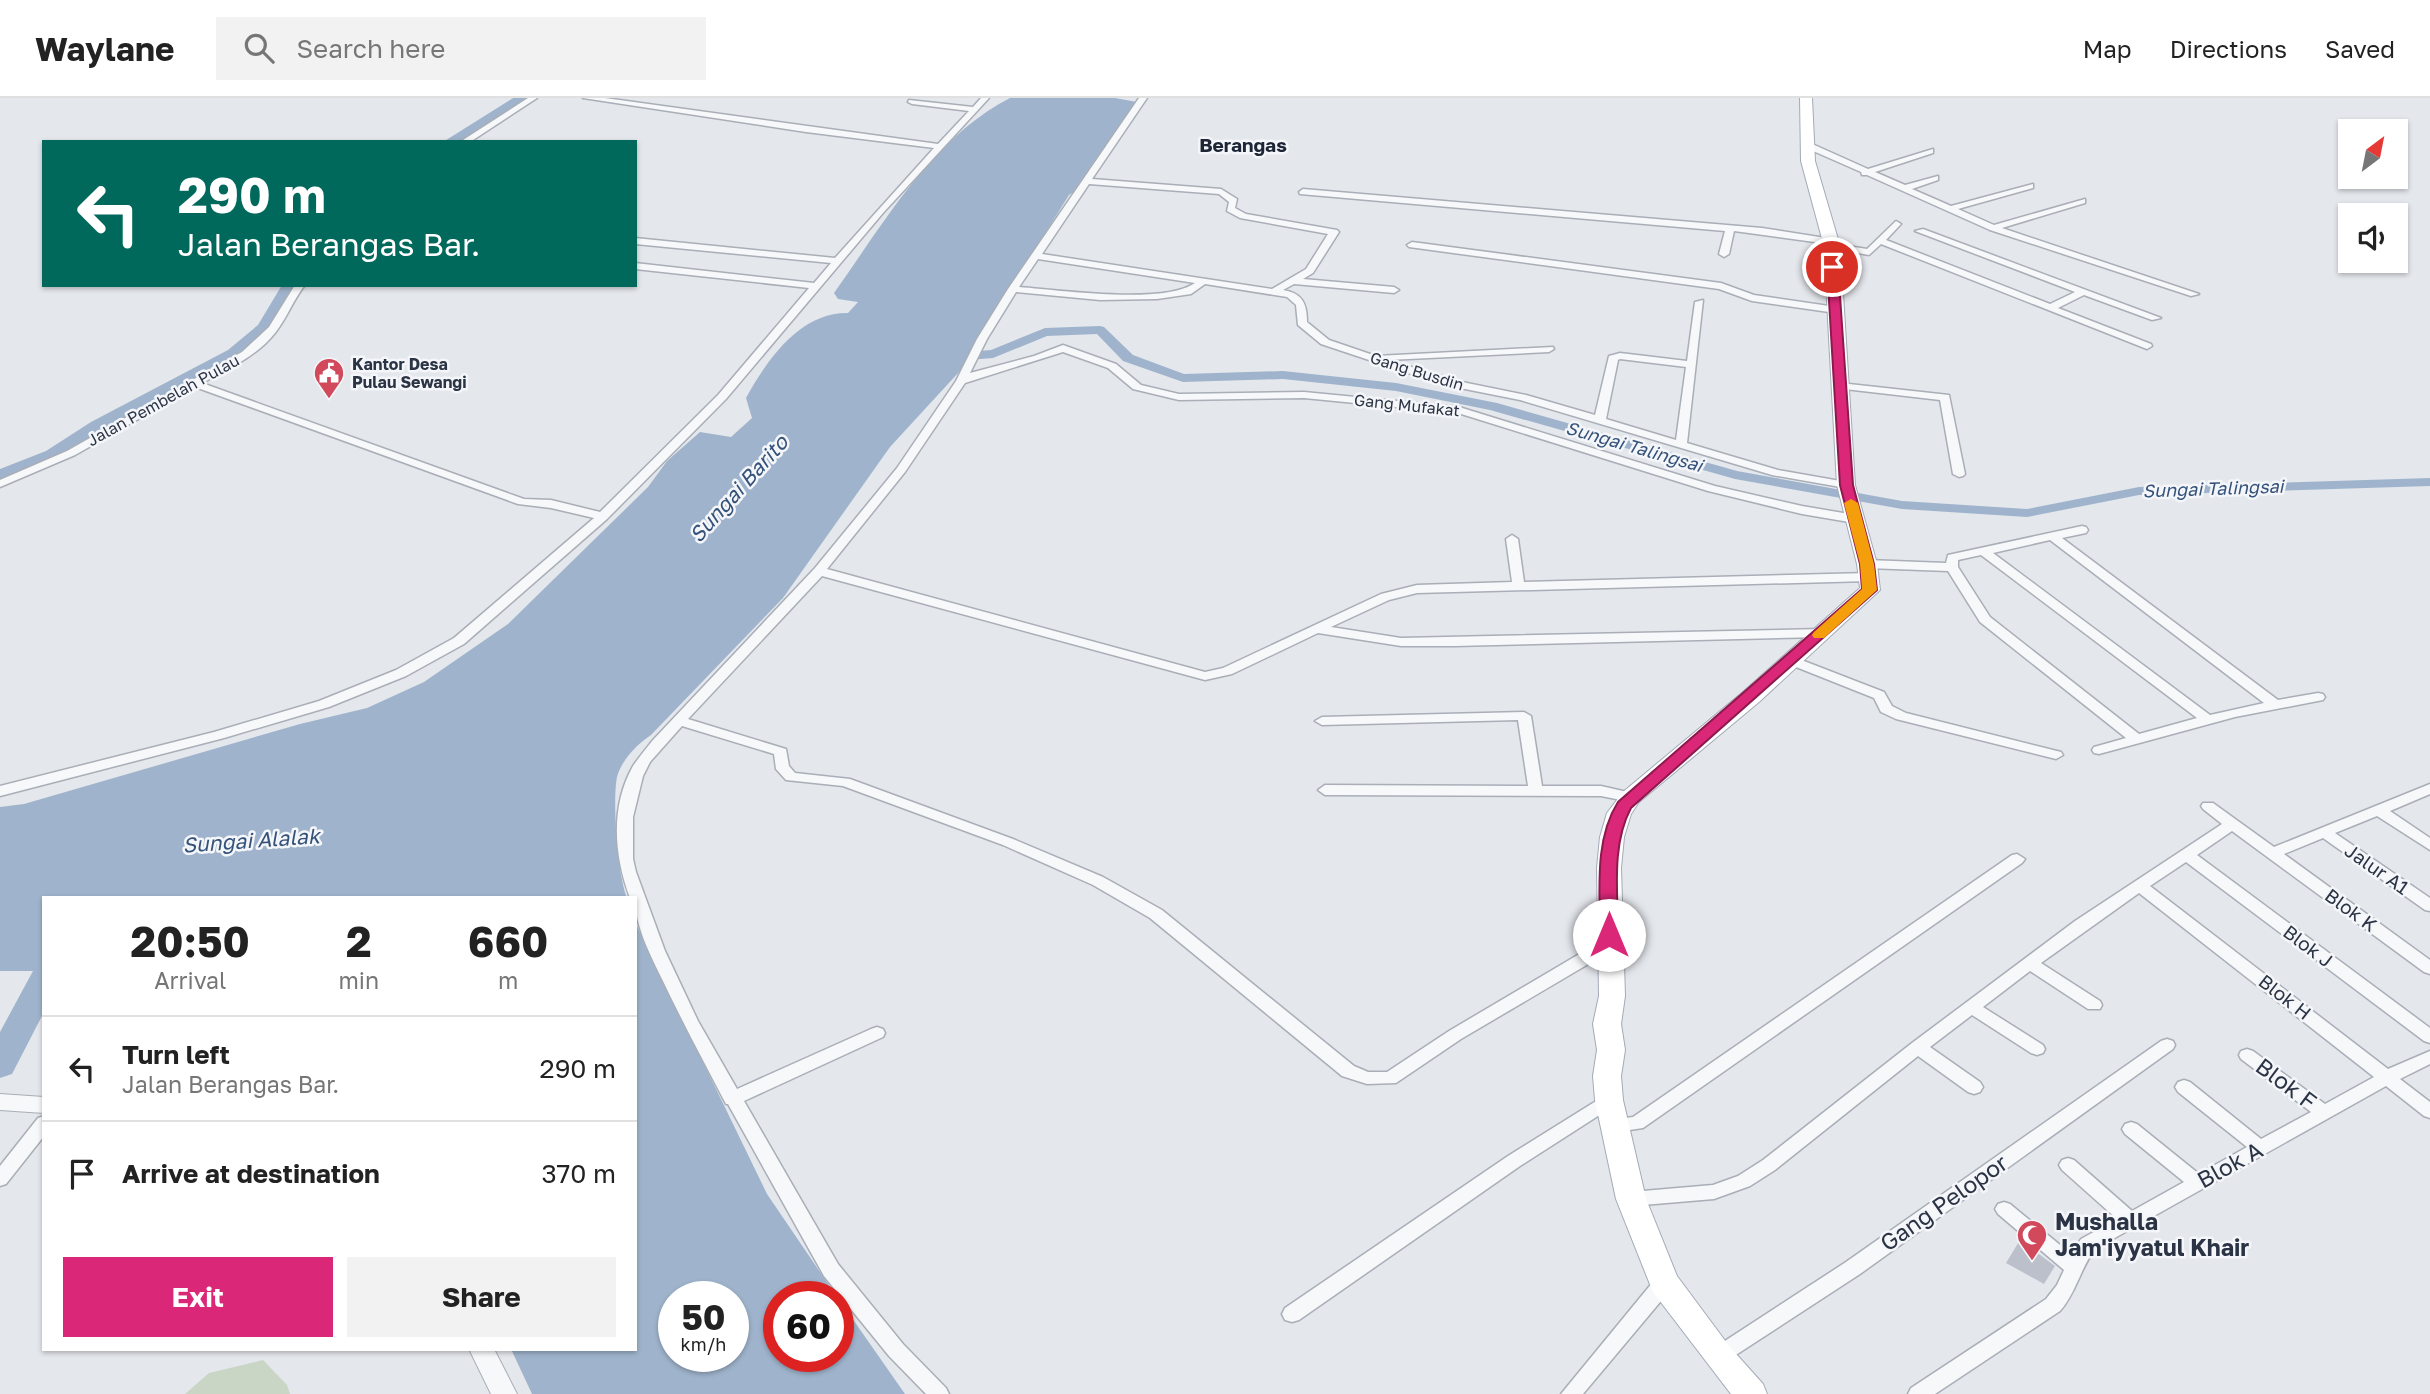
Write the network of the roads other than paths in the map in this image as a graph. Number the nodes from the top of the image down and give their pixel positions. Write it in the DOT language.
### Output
graph roads {
  1 [pos="533,98"];
  2 [pos="587,98"];
  3 [pos="985,98"];
  4 [pos="1143,98"];
  5 [pos="1806,98"];
  6 [pos="912,102"];
  7 [pos="972,109"];
  8 [pos="467,140"];
  9 [pos="1807,145"];
  10 [pos="938,146"];
  11 [pos="1930,151"];
  12 [pos="1865,173"];
  13 [pos="1935,178"];
  14 [pos="1088,181"];
  15 [pos="2030,186"];
  16 [pos="1903,189"];
  17 [pos="1303,192"];
  18 [pos="2082,201"];
  19 [pos="1949,209"];
  20 [pos="1896,224"];
  21 [pos="1730,228"];
  22 [pos="1993,228"];
  23 [pos="1920,231"];
  24 [pos="637,241"];
  25 [pos="1881,241"];
  26 [pos="1832,244"];
  27 [pos="1412,245"];
  28 [pos="1724,254"];
  29 [pos="1037,256"];
  30 [pos="839,261"];
  31 [pos="637,266"];
  32 [pos="1205,281"];
  33 [pos="1295,281"];
  34 [pos="817,286"];
  35 [pos="298,287"];
  36 [pos="1013,289"];
  37 [pos="1276,290"];
  38 [pos="1394,290"];
  39 [pos="2082,292"];
  40 [pos="2194,294"];
  41 [pos="1700,302"];
  42 [pos="2052,307"];
  43 [pos="1836,310"];
  44 [pos="2156,318"];
  45 [pos="2147,346"];
  46 [pos="1549,349"];
  47 [pos="1368,357"];
  48 [pos="1690,364"];
  49 [pos="962,379"];
  50 [pos="195,384"];
  51 [pos="1840,386"];
  52 [pos="1600,419"];
  53 [pos="1681,443"];
  54 [pos="1959,474"];
  55 [pos="0,484"];
  56 [pos="1851,501"];
  57 [pos="603,516"];
  58 [pos="2082,530"];
  59 [pos="2052,536"];
  60 [pos="1512,539"];
  61 [pos="1984,552"];
  62 [pos="1952,567"];
  63 [pos="819,571"];
  64 [pos="1868,571"];
  65 [pos="1519,587"];
  66 [pos="1317,629"];
  67 [pos="1822,633"];
  68 [pos="1791,660"];
  69 [pos="2318,697"];
  70 [pos="2275,704"];
  71 [pos="2208,720"];
  72 [pos="680,721"];
  73 [pos="1322,721"];
  74 [pos="2136,739"];
  75 [pos="2099,750"];
  76 [pos="2056,755"];
  77 [pos="1325,790"];
  78 [pos="2429,790"];
  79 [pos="0,791"];
  80 [pos="1536,791"];
  81 [pos="1631,797"];
  82 [pos="2208,806"];
  83 [pos="2379,810"];
  84 [pos="2232,824"];
  85 [pos="2324,832"];
  86 [pos="2430,845"];
  87 [pos="2272,853"];
  88 [pos="2186,854"];
  89 [pos="2017,859"];
  90 [pos="2139,885"];
  91 [pos="635,896"];
  92 [pos="637,901"];
  93 [pos="2430,906"];
  94 [pos="1609,957"];
  95 [pos="2030,963"];
  96 [pos="2430,968"];
  97 [pos="2094,1005"];
  98 [pos="1973,1008"];
  99 [pos="877,1033"];
  100 [pos="2430,1037"];
  101 [pos="2167,1045"];
  102 [pos="1918,1047"];
  103 [pos="2037,1049"];
  104 [pos="2247,1055"];
  105 [pos="2430,1057"];
  106 [pos="2388,1077"];
  107 [pos="1974,1087"];
  108 [pos="2184,1087"];
  109 [pos="732,1099"];
  110 [pos="1610,1100"];
  111 [pos="0,1102"];
  112 [pos="42,1105"];
  113 [pos="2430,1111"];
  114 [pos="2325,1113"];
  115 [pos="42,1126"];
  116 [pos="2131,1129"];
  117 [pos="2259,1148"];
  118 [pos="2068,1165"];
  119 [pos="0,1179"];
  120 [pos="2198,1183"];
  121 [pos="1630,1199"];
  122 [pos="2004,1209"];
  123 [pos="2130,1220"];
  124 [pos="2073,1267"];
  125 [pos="1664,1283"];
  126 [pos="1292,1314"];
  127 [pos="482,1351"];
  128 [pos="1718,1356"];
  129 [pos="503,1394"];
  130 [pos="939,1394"];
  131 [pos="1571,1394"];
  132 [pos="1751,1394"];
  133 [pos="1918,1394"];
  1 -- 8 [label="street"];
  2 -- 10 [label="street"];
  3 -- 7 [label="street"];
  4 -- 14 [label="street"];
  5 -- 9 [label="main road"];
  6 -- 7 [label="street"];
  7 -- 10 [label="street"];
  9 -- 12 [label="street"];
  9 -- 26 [label="main road"];
  10 -- 30 [label="street"];
  11 -- 12 [label="street"];
  12 -- 16 [label="street"];
  13 -- 16 [label="street"];
  14 -- 29 [label="street"];
  14 -- 33 [label="street"];
  15 -- 19 [label="street"];
  16 -- 19 [label="street"];
  17 -- 21 [label="street"];
  18 -- 22 [label="street"];
  19 -- 22 [label="street"];
  20 -- 25 [label="street"];
  21 -- 26 [label="street"];
  21 -- 28 [label="street"];
  22 -- 40 [label="street"];
  23 -- 39 [label="street"];
  24 -- 30 [label="street"];
  25 -- 26 [label="street"];
  25 -- 42 [label="street"];
  26 -- 43 [label="main road"];
  27 -- 43 [label="street"];
  29 -- 32 [label="street, Gang Busdin"];
  29 -- 36 [label="street"];
  30 -- 34 [label="street"];
  31 -- 34 [label="street"];
  32 -- 36 [label="street"];
  32 -- 37 [label="street, Gang Busdin"];
  33 -- 37 [label="street"];
  33 -- 38 [label="street"];
  34 -- 57 [label="street"];
  35 -- 50 [label="street, Jalan Pembelah Pulau"];
  36 -- 49 [label="street"];
  37 -- 47 [label="street, Gang Busdin"];
  39 -- 42 [label="street"];
  39 -- 44 [label="street"];
  41 -- 48 [label="street"];
  42 -- 45 [label="street"];
  43 -- 51 [label="main road"];
  46 -- 47 [label="street"];
  47 -- 52 [label="street, Gang Busdin"];
  48 -- 52 [label="street"];
  48 -- 53 [label="street"];
  49 -- 56 [label="street, Gang Mufakat"];
  49 -- 63 [label="street"];
  50 -- 55 [label="street, Jalan Pembelah Pulau"];
  50 -- 57 [label="street"];
  51 -- 54 [label="street"];
  51 -- 56 [label="main road"];
  52 -- 53 [label="street, Gang Busdin"];
  53 -- 56 [label="street, Gang Busdin"];
  56 -- 64 [label="main road"];
  57 -- 79 [label="street"];
  58 -- 59 [label="street"];
  59 -- 61 [label="street"];
  59 -- 70 [label="street"];
  60 -- 65 [label="street"];
  61 -- 62 [label="street"];
  61 -- 71 [label="street"];
  62 -- 64 [label="street"];
  62 -- 74 [label="street"];
  63 -- 66 [label="street"];
  63 -- 72 [label="street"];
  64 -- 65 [label="street"];
  64 -- 67 [label="main road"];
  65 -- 66 [label="street"];
  66 -- 67 [label="street"];
  67 -- 68 [label="main road"];
  68 -- 76 [label="street"];
  68 -- 81 [label="main road"];
  69 -- 70 [label="street"];
  70 -- 71 [label="street"];
  71 -- 74 [label="street"];
  72 -- 91 [label="street"];
  72 -- 94 [label="street"];
  73 -- 80 [label="street"];
  74 -- 75 [label="street"];
  77 -- 80 [label="street"];
  78 -- 83 [label="street"];
  80 -- 81 [label="street"];
  81 -- 94 [label="main road"];
  82 -- 84 [label="street, Blok K"];
  83 -- 85 [label="street"];
  83 -- 86 [label="street"];
  84 -- 87 [label="street, Blok K"];
  84 -- 88 [label="street"];
  85 -- 87 [label="street"];
  85 -- 93 [label="street, Jalur A1"];
  87 -- 96 [label="street, Blok K"];
  88 -- 90 [label="street"];
  88 -- 100 [label="street, Blok J"];
  89 -- 110 [label="street"];
  90 -- 95 [label="street"];
  90 -- 106 [label="street, Blok H"];
  92 -- 109 [label="street"];
  94 -- 110 [label="main road"];
  95 -- 97 [label="street"];
  95 -- 98 [label="street"];
  98 -- 102 [label="street"];
  98 -- 103 [label="street"];
  99 -- 109 [label="street"];
  101 -- 128 [label="street, Gang Pelopor"];
  102 -- 107 [label="street"];
  102 -- 121 [label="street"];
  104 -- 114 [label="street, Blok F"];
  105 -- 106 [label="street, Blok A"];
  106 -- 113 [label="street, Blok H"];
  106 -- 114 [label="street, Blok A"];
  108 -- 117 [label="street"];
  109 -- 130 [label="street"];
  110 -- 121 [label="main road"];
  110 -- 126 [label="street"];
  111 -- 112 [label="street"];
  114 -- 117 [label="street, Blok A"];
  115 -- 119 [label="street"];
  116 -- 120 [label="street"];
  117 -- 120 [label="street, Blok A"];
  118 -- 123 [label="street"];
  120 -- 123 [label="street, Blok A"];
  121 -- 125 [label="main road"];
  122 -- 124 [label="street"];
  123 -- 124 [label="street, Blok A"];
  124 -- 133 [label="street, Blok A"];
  125 -- 128 [label="main road"];
  125 -- 131 [label="street"];
  127 -- 129 [label="street"];
  128 -- 132 [label="main road"];
}
